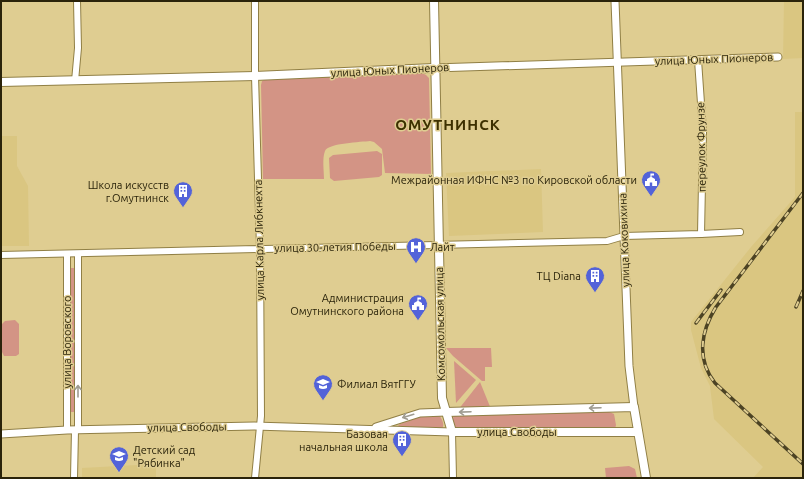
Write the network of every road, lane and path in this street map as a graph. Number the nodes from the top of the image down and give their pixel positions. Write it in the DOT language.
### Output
graph roads {
  1 [pos="77,1"];
  2 [pos="255,1"];
  3 [pos="434,1"];
  4 [pos="615,1"];
  5 [pos="778,57"];
  6 [pos="698,60"];
  7 [pos="616,62"];
  8 [pos="434,68"];
  9 [pos="255,76"];
  10 [pos="75,81"];
  11 [pos="1,82"];
  12 [pos="740,232"];
  13 [pos="701,234"];
  14 [pos="624,236"];
  15 [pos="438,245"];
  16 [pos="260,248"];
  17 [pos="67,254"];
  18 [pos="78,254"];
  19 [pos="1,255"];
  20 [pos="634,407"];
  21 [pos="446,412"];
  22 [pos="260,426"];
  23 [pos="372,429"];
  24 [pos="67,430"];
  25 [pos="77,430"];
  26 [pos="452,432"];
  27 [pos="638,432"];
  28 [pos="1,434"];
  29 [pos="74,478"];
  30 [pos="255,478"];
  31 [pos="453,478"];
  32 [pos="646,478"];
  1 -- 10 [label="street"];
  2 -- 9 [label="street, улица Карла Либкнехта"];
  3 -- 8 [label="main road, Комсомольская улица"];
  4 -- 7 [label="street, улица Коковихина"];
  5 -- 6 [label="street, улица Юных Пионеров"];
  6 -- 7 [label="street, улица Юных Пионеров"];
  6 -- 13 [label="street, переулок Фрунзе"];
  7 -- 8 [label="street, улица Юных Пионеров"];
  7 -- 14 [label="street, улица Коковихина"];
  8 -- 9 [label="main road, улица Юных Пионеров"];
  8 -- 15 [label="main road, Комсомольская улица"];
  9 -- 10 [label="main road, улица Юных Пионеров"];
  9 -- 16 [label="street, улица Карла Либкнехта"];
  10 -- 11 [label="main road, улица Юных Пионеров"];
  12 -- 13 [label="street, улица 30-летия Победы"];
  13 -- 14 [label="street, улица 30-летия Победы"];
  14 -- 15 [label="street, улица 30-летия Победы"];
  14 -- 20 [label="street, улица Коковихина"];
  15 -- 16 [label="street, улица 30-летия Победы"];
  15 -- 21 [label="main road, Комсомольская улица"];
  16 -- 18 [label="street, улица 30-летия Победы"];
  16 -- 22 [label="street, улица Карла Либкнехта"];
  17 -- 18 [label="street, улица 30-летия Победы"];
  17 -- 19 [label="street, улица 30-летия Победы"];
  17 -- 24 [label="street, улица Воровского"];
  25 -- 18 [label="street, one-way"];
  20 -- 21 [label="main road, улица Свободы, one-way"];
  20 -- 27 [label="main road, улица Коковихина"];
  21 -- 23 [label="street, улица Свободы, one-way"];
  21 -- 26 [label="main road, Комсомольская улица"];
  22 -- 23 [label="street, улица Свободы"];
  22 -- 25 [label="street, улица Свободы"];
  22 -- 30 [label="street, улица Карла Либкнехта"];
  23 -- 26 [label="street, улица Свободы"];
  24 -- 25 [label="street, улица Свободы"];
  24 -- 28 [label="street, улица Свободы"];
  25 -- 29 [label="street"];
  26 -- 27 [label="main road, улица Свободы"];
  26 -- 31 [label="street, Комсомольская улица"];
  27 -- 32 [label="main road, улица Коковихина"];
}
